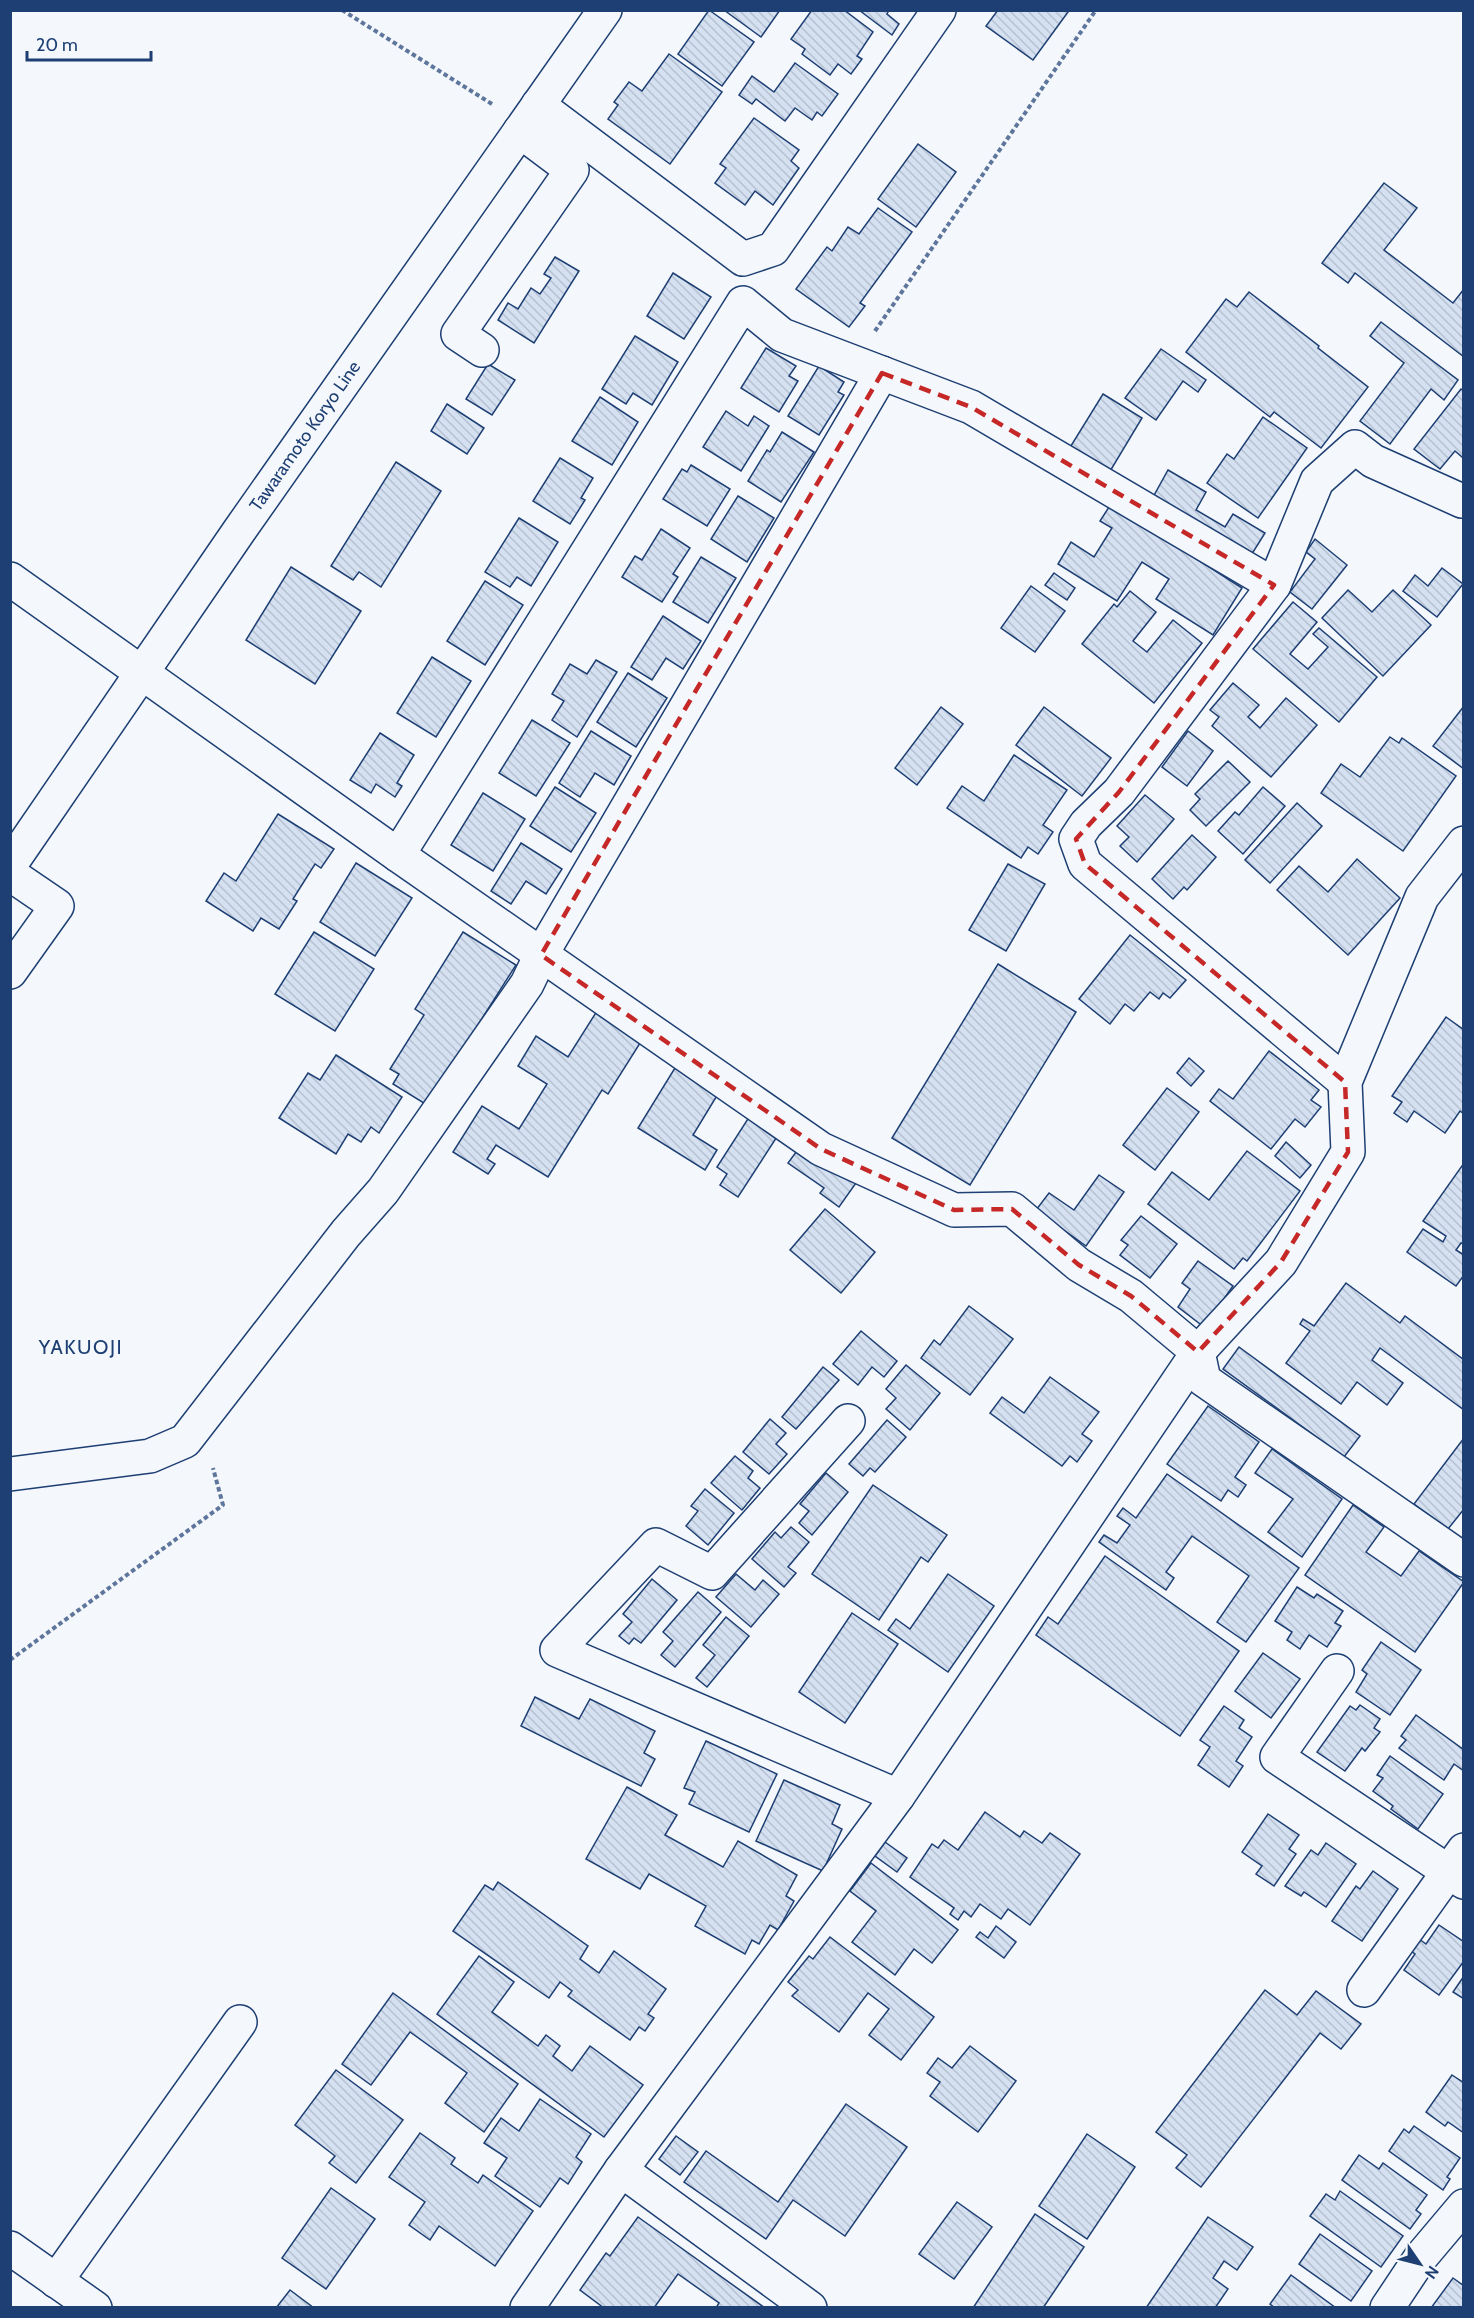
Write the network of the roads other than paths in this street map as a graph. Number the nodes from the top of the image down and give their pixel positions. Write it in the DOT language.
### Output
graph roads {
  1 [pos="605,10"];
  2 [pos="939,10"];
  3 [pos="527,120"];
  4 [pos="482,350"];
  5 [pos="868,367"];
  6 [pos="1463,505"];
  7 [pos="10,579"];
  8 [pos="1274,585"];
  9 [pos="142,671"];
  10 [pos="1464,843"];
  11 [pos="398,855"];
  12 [pos="10,865"];
  13 [pos="10,874"];
  14 [pos="540,955"];
  15 [pos="10,972"];
  16 [pos="1345,1082"];
  17 [pos="1198,1352"];
  18 [pos="848,1421"];
  19 [pos="10,1474"];
  20 [pos="1464,1560"];
  21 [pos="1337,1671"];
  22 [pos="898,1796"];
  23 [pos="1459,1868"];
  24 [pos="1364,1990"];
  25 [pos="240,2022"];
  26 [pos="621,2170"];
  27 [pos="1464,2206"];
  28 [pos="10,2248"];
  29 [pos="56,2281"];
  30 [pos="95,2307"];
  31 [pos="527,2307"];
  32 [pos="810,2307"];
  33 [pos="1387,2307"];
  1 -- 3 [label="street, Tawaramoto Koryo Line"];
  2 -- 3 [label="street"];
  3 -- 4 [label="street"];
  3 -- 9 [label="street, Tawaramoto Koryo Line"];
  5 -- 8 [label="street"];
  5 -- 11 [label="street"];
  5 -- 14 [label="street"];
  6 -- 8 [label="street"];
  7 -- 9 [label="street"];
  8 -- 16 [label="street"];
  9 -- 11 [label="street"];
  9 -- 12 [label="street, Tawaramoto Koryo Line"];
  10 -- 16 [label="street"];
  11 -- 14 [label="street"];
  13 -- 15 [label="street"];
  14 -- 17 [label="street"];
  14 -- 19 [label="street"];
  16 -- 17 [label="street"];
  17 -- 20 [label="street"];
  17 -- 22 [label="street"];
  18 -- 22 [label="street"];
  21 -- 23 [label="street"];
  22 -- 26 [label="street"];
  23 -- 24 [label="street"];
  25 -- 29 [label="street"];
  26 -- 31 [label="street"];
  26 -- 32 [label="street"];
  27 -- 33 [label="street"];
  28 -- 29 [label="street"];
  29 -- 30 [label="street"];
}
